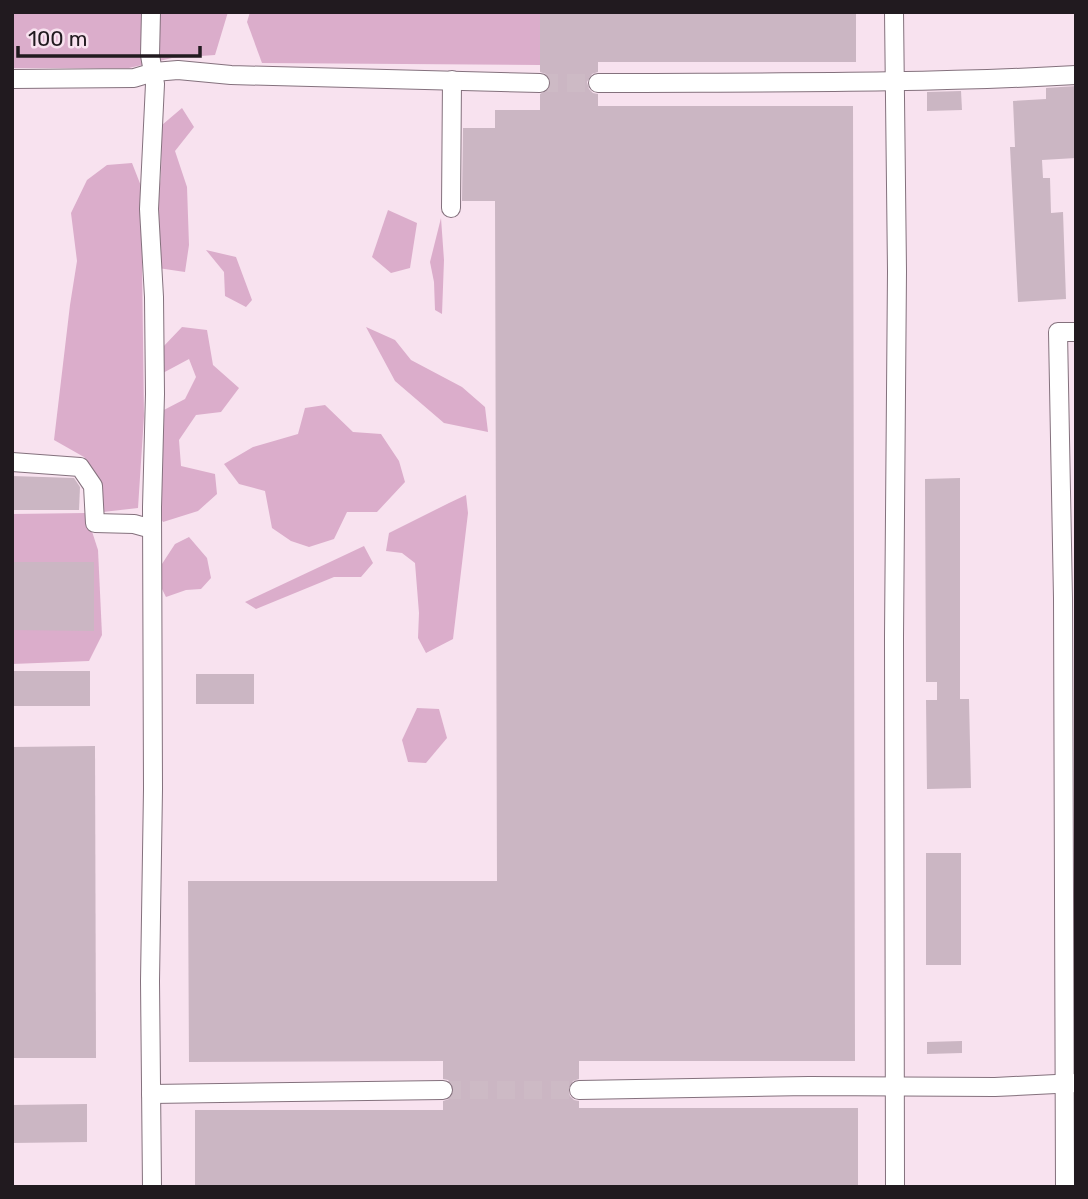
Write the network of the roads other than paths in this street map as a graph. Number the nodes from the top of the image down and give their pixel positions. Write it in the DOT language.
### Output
graph roads {
  1 [pos="151,12"];
  2 [pos="894,12"];
  3 [pos="154,72"];
  4 [pos="1076,75"];
  5 [pos="12,79"];
  6 [pos="452,80"];
  7 [pos="895,81"];
  8 [pos="540,83"];
  9 [pos="598,83"];
  10 [pos="451,208"];
  11 [pos="1076,331"];
  12 [pos="12,462"];
  13 [pos="152,529"];
  14 [pos="1069,856"];
  15 [pos="1070,1083"];
  16 [pos="895,1087"];
  17 [pos="443,1090"];
  18 [pos="579,1090"];
  19 [pos="152,1094"];
  20 [pos="152,1187"];
  21 [pos="895,1187"];
  22 [pos="1065,1187"];
  1 -- 3 [label="street"];
  2 -- 7 [label="street"];
  3 -- 5 [label="street"];
  3 -- 6 [label="street"];
  3 -- 13 [label="street"];
  4 -- 7 [label="street"];
  6 -- 8 [label="street"];
  6 -- 10 [label="street"];
  7 -- 9 [label="street"];
  7 -- 16 [label="street"];
  11 -- 14 [label="street"];
  12 -- 13 [label="street"];
  13 -- 19 [label="street"];
  14 -- 15 [label="street"];
  15 -- 16 [label="street"];
  15 -- 22 [label="street"];
  16 -- 18 [label="street"];
  16 -- 21 [label="street"];
  17 -- 19 [label="street"];
  19 -- 20 [label="street"];
}
